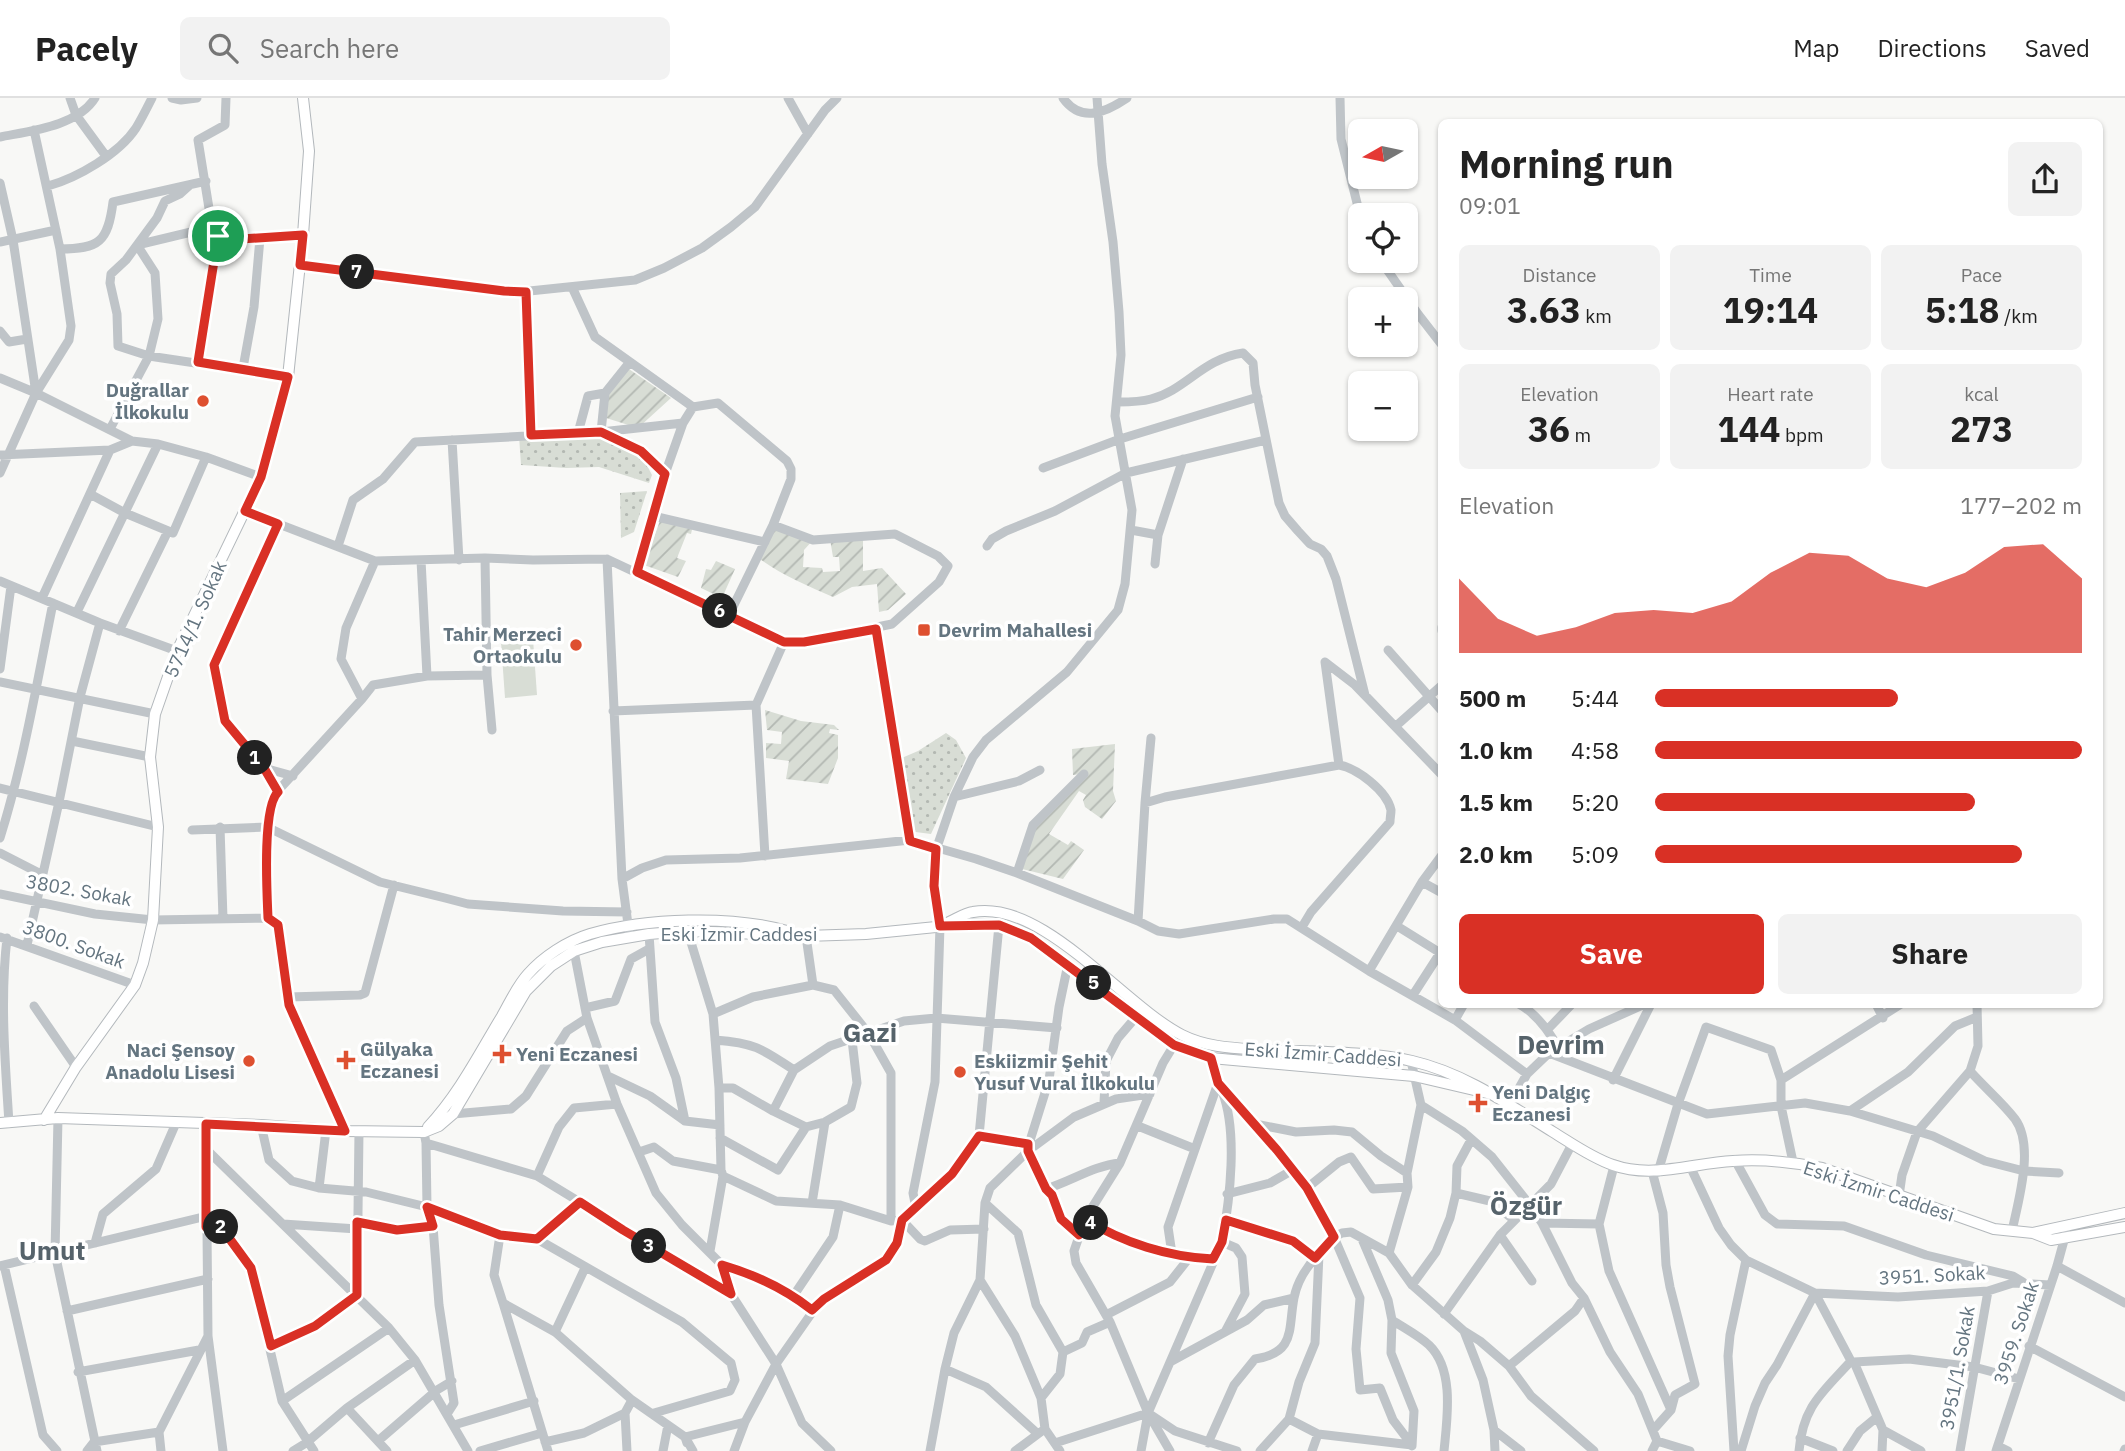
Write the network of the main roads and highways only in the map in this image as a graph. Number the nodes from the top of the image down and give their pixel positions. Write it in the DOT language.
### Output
graph roads {
  1 [pos="303,98"];
  2 [pos="685,926"];
  3 [pos="940,926"];
  4 [pos="629,932"];
  5 [pos="1492,1094"];
  6 [pos="44,1119"];
  7 [pos="5,1123"];
  8 [pos="425,1137"];
  9 [pos="2125,1213"];
  10 [pos="2125,1227"];
  11 [pos="2033,1233"];
  1 -- 6 [label="main road, 5714/1. Sokak"];
  2 -- 3 [label="main road, Eski İzmir Caddesi"];
  2 -- 4 [label="main road"];
  2 -- 4 [label="main road, Eski İzmir Caddesi"];
  3 -- 5 [label="main road, Eski İzmir Caddesi"];
  3 -- 5 [label="main road, Eski İzmir Caddesi"];
  4 -- 8 [label="main road, Eski İzmir Caddesi"];
  4 -- 8 [label="main road"];
  5 -- 11 [label="main road, Eski İzmir Caddesi"];
  6 -- 7 [label="main road"];
  6 -- 8 [label="main road"];
  9 -- 11 [label="main road, Eski İzmir Caddesi"];
  10 -- 11 [label="main road, Eski İzmir Caddesi"];
}
